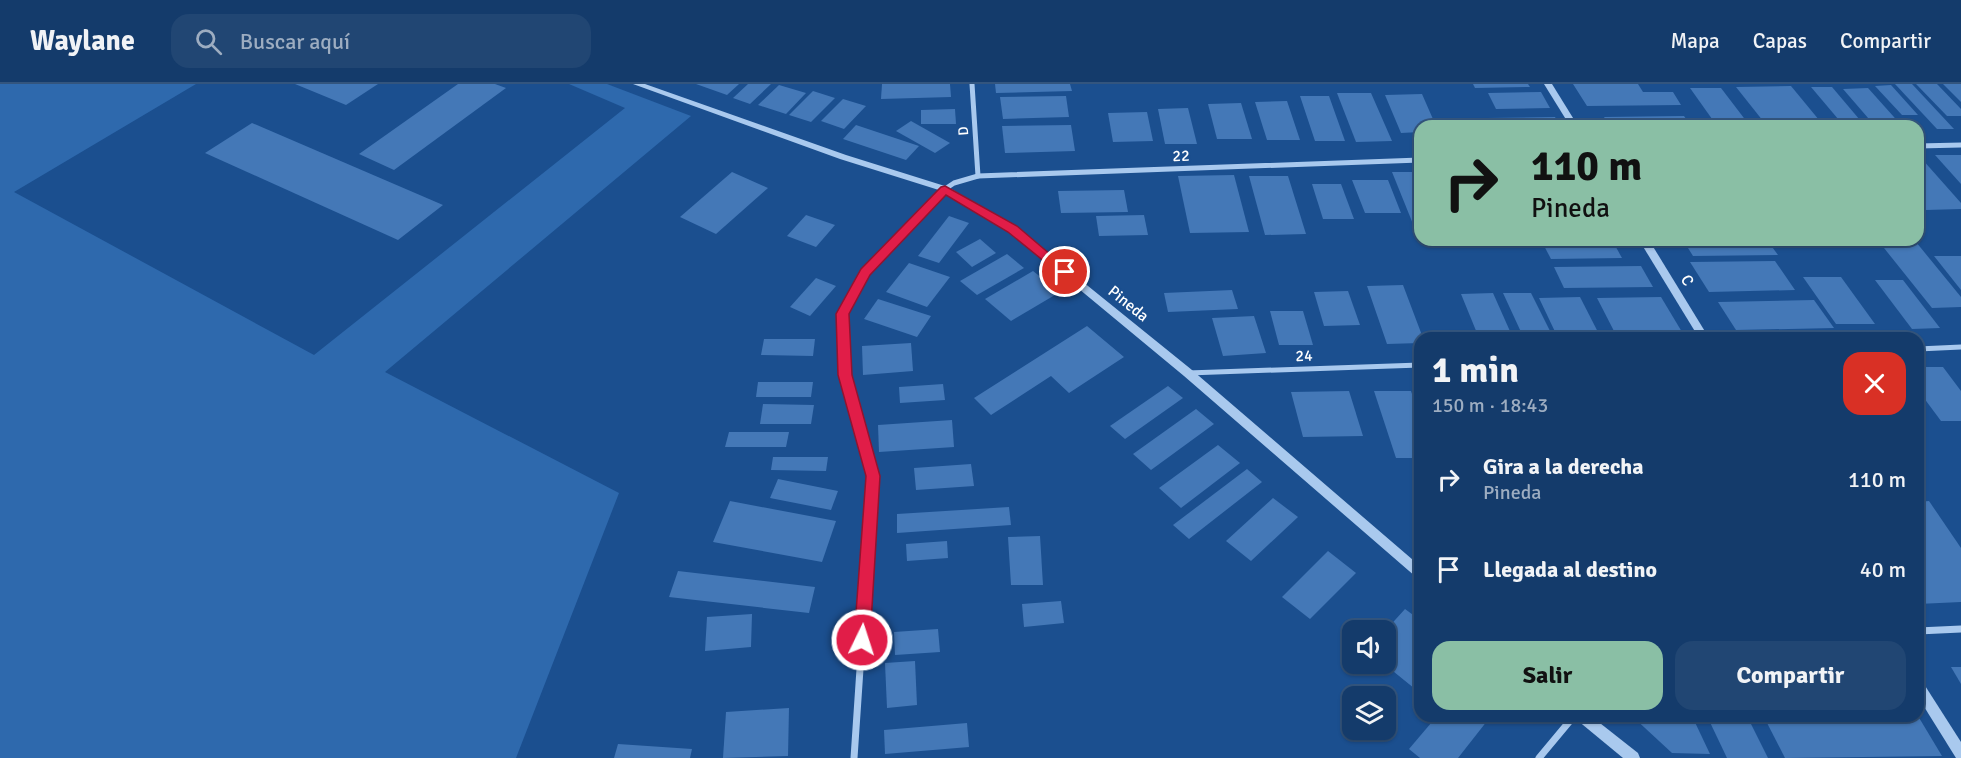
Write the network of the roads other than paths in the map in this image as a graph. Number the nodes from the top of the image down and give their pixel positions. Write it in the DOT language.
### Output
graph roads {
  1 [pos="637,84"];
  2 [pos="972,84"];
  3 [pos="1548,84"];
  4 [pos="1570,120"];
  5 [pos="1961,145"];
  6 [pos="1924,146"];
  7 [pos="1414,160"];
  8 [pos="978,176"];
  9 [pos="945,189"];
  10 [pos="1648,246"];
  11 [pos="1700,332"];
  12 [pos="1961,347"];
  13 [pos="1924,349"];
  14 [pos="1414,365"];
  15 [pos="1188,373"];
  16 [pos="1414,568"];
  17 [pos="1961,629"];
  18 [pos="1924,631"];
  19 [pos="1924,695"];
  20 [pos="1569,722"];
  21 [pos="1589,722"];
  22 [pos="1961,754"];
  23 [pos="854,758"];
  24 [pos="1539,758"];
  25 [pos="1633,758"];
  1 -- 9 [label="street, Pineda"];
  2 -- 8 [label="street, D"];
  3 -- 4 [label="street"];
  5 -- 6 [label="street"];
  7 -- 8 [label="street, 22"];
  8 -- 9 [label="street, 22"];
  9 -- 15 [label="street, Pineda"];
  9 -- 23 [label="street"];
  10 -- 11 [label="street, C"];
  12 -- 13 [label="street"];
  14 -- 15 [label="street, 24"];
  15 -- 16 [label="street, Pineda"];
  17 -- 18 [label="street"];
  19 -- 22 [label="street"];
  20 -- 24 [label="street"];
  21 -- 25 [label="street"];
}
